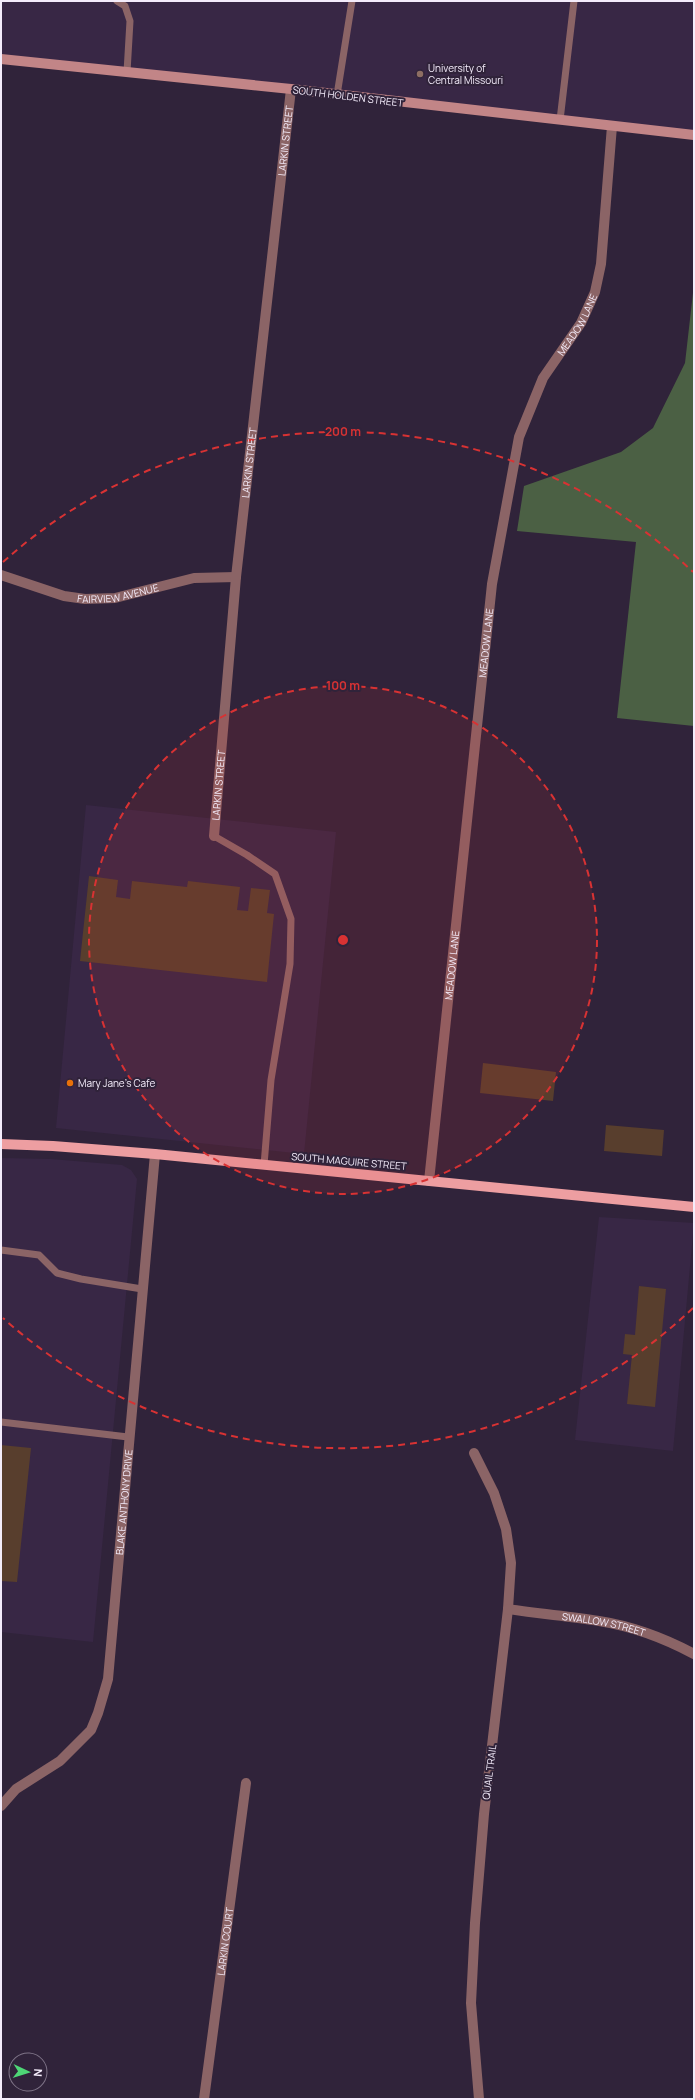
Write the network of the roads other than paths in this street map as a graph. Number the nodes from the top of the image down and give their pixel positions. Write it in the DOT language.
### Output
graph roads {
  1 [pos="117,1"];
  2 [pos="352,1"];
  3 [pos="574,1"];
  4 [pos="1,59"];
  5 [pos="1,65"];
  6 [pos="126,72"];
  7 [pos="291,89"];
  8 [pos="337,95"];
  9 [pos="560,120"];
  10 [pos="612,126"];
  11 [pos="694,135"];
  12 [pos="1,576"];
  13 [pos="236,577"];
  14 [pos="214,836"];
  15 [pos="1,1144"];
  16 [pos="155,1154"];
  17 [pos="264,1165"];
  18 [pos="429,1181"];
  19 [pos="694,1207"];
  20 [pos="1,1250"];
  21 [pos="142,1289"];
  22 [pos="1,1422"];
  23 [pos="128,1437"];
  24 [pos="474,1453"];
  25 [pos="508,1609"];
  26 [pos="694,1654"];
  27 [pos="246,1783"];
  28 [pos="1,1806"];
  29 [pos="204,2099"];
  30 [pos="479,2099"];
  1 -- 6 [label="lane"];
  2 -- 8 [label="lane"];
  3 -- 9 [label="lane"];
  4 -- 5 [label="street"];
  4 -- 6 [label="main road, SOUTH HOLDEN STREET"];
  6 -- 7 [label="main road, SOUTH HOLDEN STREET"];
  7 -- 8 [label="main road, SOUTH HOLDEN STREET"];
  7 -- 13 [label="street, LARKIN STREET"];
  8 -- 9 [label="main road, SOUTH HOLDEN STREET"];
  9 -- 10 [label="main road, SOUTH HOLDEN STREET"];
  10 -- 11 [label="main road, SOUTH HOLDEN STREET"];
  10 -- 18 [label="street, MEADOW LANE"];
  12 -- 13 [label="street, FAIRVIEW AVENUE"];
  13 -- 14 [label="street, LARKIN STREET"];
  14 -- 17 [label="lane"];
  15 -- 16 [label="main road, SOUTH MAGUIRE STREET"];
  16 -- 17 [label="main road, SOUTH MAGUIRE STREET"];
  16 -- 21 [label="street, BLAKE ANTHONY DRIVE"];
  17 -- 18 [label="main road, SOUTH MAGUIRE STREET"];
  18 -- 19 [label="main road, SOUTH MAGUIRE STREET"];
  20 -- 21 [label="lane"];
  21 -- 23 [label="street, BLAKE ANTHONY DRIVE"];
  22 -- 23 [label="lane"];
  23 -- 28 [label="street, BLAKE ANTHONY DRIVE"];
  24 -- 25 [label="street, QUAIL TRAIL"];
  25 -- 26 [label="street, SWALLOW STREET"];
  25 -- 30 [label="street, QUAIL TRAIL"];
  27 -- 29 [label="street, LARKIN COURT"];
}
